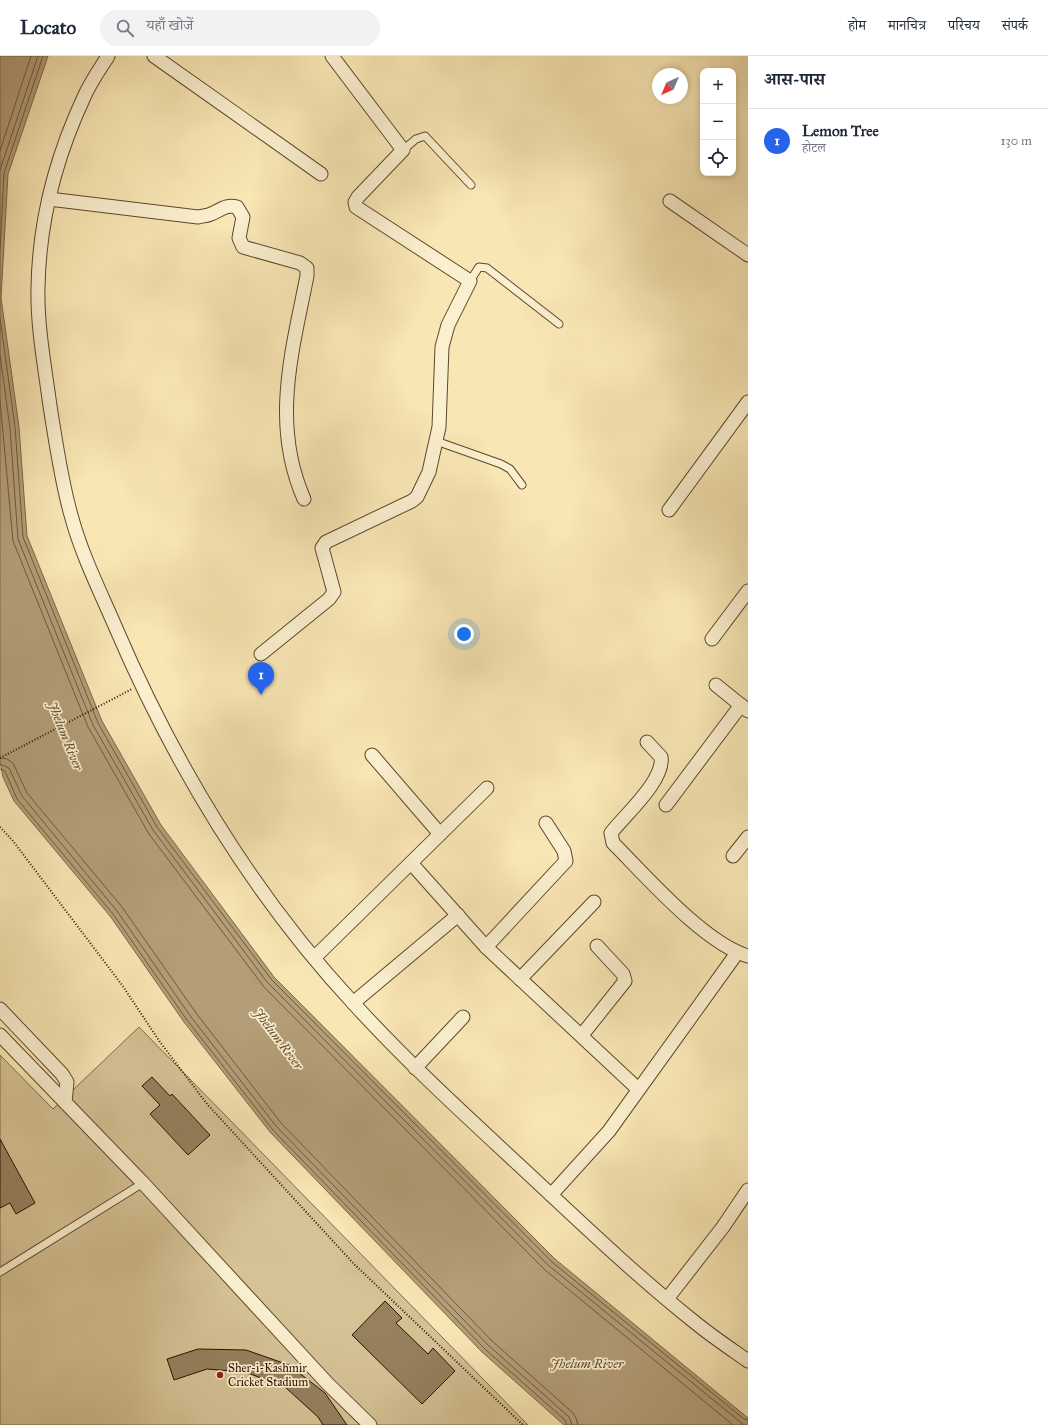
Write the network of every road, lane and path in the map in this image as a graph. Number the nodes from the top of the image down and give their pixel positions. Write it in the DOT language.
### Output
graph roads {
  1 [pos="108,56"];
  2 [pos="154,56"];
  3 [pos="332,56"];
  4 [pos="403,150"];
  5 [pos="321,174"];
  6 [pos="471,185"];
  7 [pos="49,199"];
  8 [pos="670,201"];
  9 [pos="748,255"];
  10 [pos="470,281"];
  11 [pos="560,324"];
  12 [pos="748,402"];
  13 [pos="436,441"];
  14 [pos="522,485"];
  15 [pos="304,499"];
  16 [pos="669,510"];
  17 [pos="748,591"];
  18 [pos="712,639"];
  19 [pos="261,654"];
  20 [pos="716,685"];
  21 [pos="122,693"];
  22 [pos="744,708"];
  23 [pos="647,742"];
  24 [pos="372,755"];
  25 [pos="0,758"];
  26 [pos="487,788"];
  27 [pos="666,805"];
  28 [pos="546,823"];
  29 [pos="0,827"];
  30 [pos="440,834"];
  31 [pos="748,837"];
  32 [pos="733,856"];
  33 [pos="411,863"];
  34 [pos="594,902"];
  35 [pos="458,914"];
  36 [pos="597,946"];
  37 [pos="486,947"];
  38 [pos="743,955"];
  39 [pos="314,958"];
  40 [pos="520,979"];
  41 [pos="353,1003"];
  42 [pos="0,1009"];
  43 [pos="463,1017"];
  44 [pos="582,1034"];
  45 [pos="0,1035"];
  46 [pos="415,1068"];
  47 [pos="638,1089"];
  48 [pos="65,1102"];
  49 [pos="143,1183"];
  50 [pos="748,1190"];
  51 [pos="551,1195"];
  52 [pos="0,1272"];
  53 [pos="667,1299"];
  54 [pos="748,1361"];
  55 [pos="370,1425"];
  56 [pos="523,1425"];
  1 -- 7 [label="street"];
  2 -- 5 [label="street"];
  3 -- 4 [label="street"];
  4 -- 6 [label="lane"];
  4 -- 10 [label="street"];
  7 -- 15 [label="street"];
  7 -- 39 [label="street"];
  8 -- 9 [label="street"];
  10 -- 11 [label="lane"];
  10 -- 13 [label="street"];
  12 -- 16 [label="street"];
  13 -- 14 [label="lane"];
  13 -- 19 [label="street"];
  17 -- 18 [label="street"];
  20 -- 22 [label="street"];
  21 -- 25 [label="path"];
  22 -- 27 [label="street"];
  23 -- 38 [label="street"];
  24 -- 30 [label="street"];
  26 -- 30 [label="street"];
  28 -- 37 [label="street"];
  29 -- 56 [label="path"];
  30 -- 33 [label="street"];
  31 -- 32 [label="street"];
  33 -- 35 [label="street"];
  33 -- 39 [label="street"];
  34 -- 40 [label="street"];
  35 -- 37 [label="street"];
  35 -- 41 [label="street"];
  36 -- 44 [label="street"];
  37 -- 40 [label="street"];
  38 -- 47 [label="street"];
  39 -- 41 [label="street"];
  40 -- 44 [label="street"];
  41 -- 46 [label="street"];
  42 -- 48 [label="street"];
  43 -- 46 [label="street"];
  44 -- 47 [label="street"];
  45 -- 48 [label="street"];
  46 -- 51 [label="street"];
  47 -- 51 [label="street"];
  48 -- 49 [label="street"];
  49 -- 52 [label="lane"];
  49 -- 55 [label="street"];
  50 -- 53 [label="street"];
  51 -- 53 [label="street"];
  53 -- 54 [label="street"];
}
